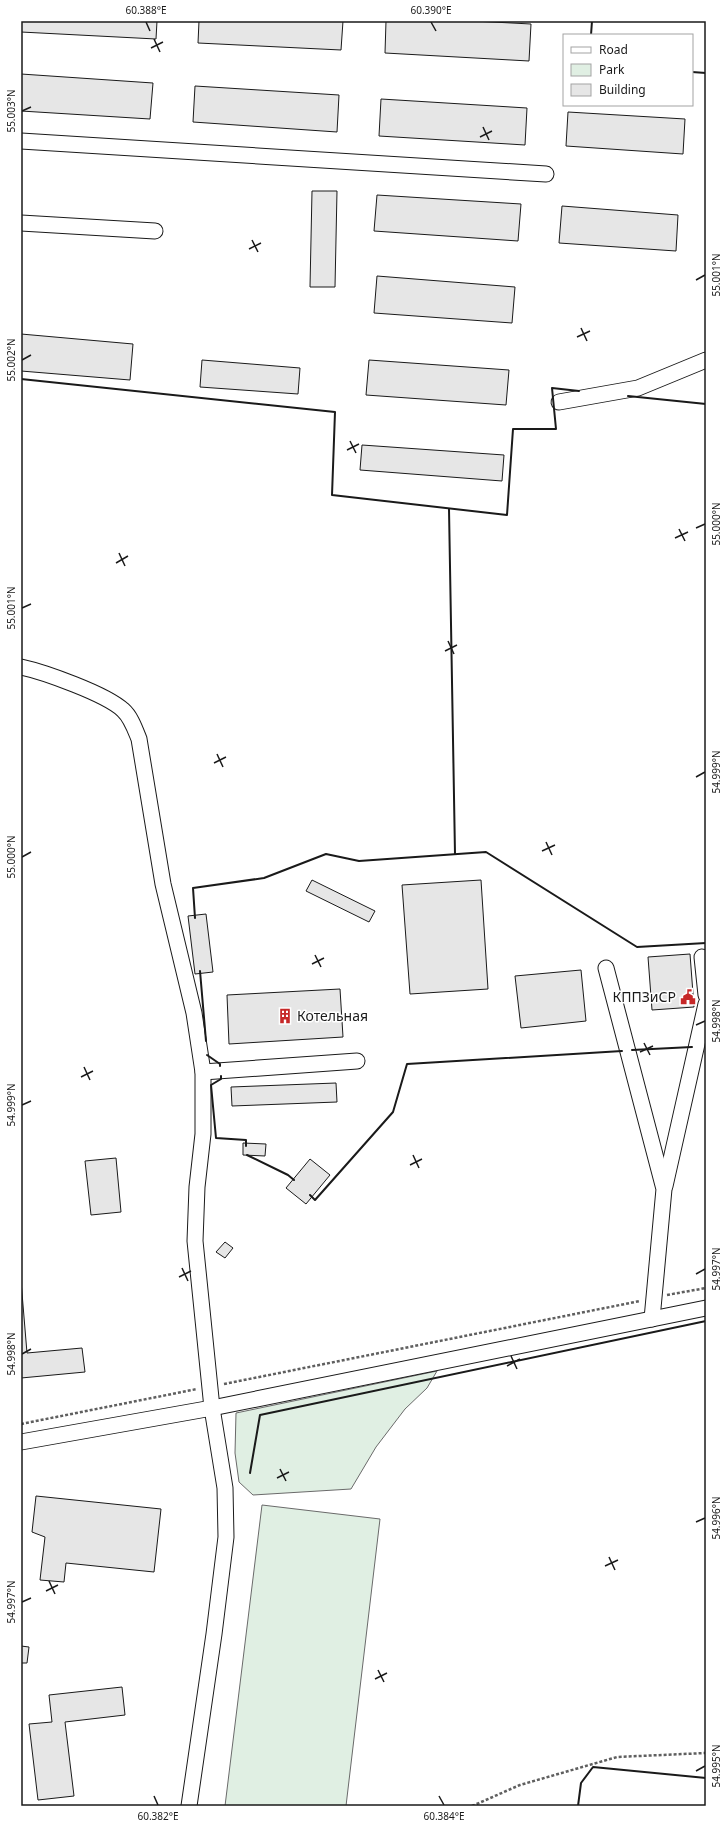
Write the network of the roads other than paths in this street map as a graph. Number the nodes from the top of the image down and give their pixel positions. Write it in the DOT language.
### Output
graph roads {
  1 [pos="21,141"];
  2 [pos="546,174"];
  3 [pos="21,223"];
  4 [pos="156,231"];
  5 [pos="706,360"];
  6 [pos="560,402"];
  7 [pos="21,668"];
  8 [pos="702,957"];
  9 [pos="606,968"];
  10 [pos="706,995"];
  11 [pos="706,1004"];
  12 [pos="357,1061"];
  13 [pos="204,1072"];
  14 [pos="664,1189"];
  15 [pos="706,1308"];
  16 [pos="652,1319"];
  17 [pos="212,1408"];
  18 [pos="21,1442"];
  19 [pos="189,1806"];
  1 -- 2 [label="street"];
  3 -- 4 [label="street"];
  5 -- 6 [label="street"];
  7 -- 13 [label="street"];
  8 -- 10 [label="street"];
  9 -- 14 [label="street"];
  11 -- 14 [label="street"];
  12 -- 13 [label="street"];
  13 -- 17 [label="street"];
  14 -- 16 [label="street"];
  15 -- 16 [label="street"];
  16 -- 17 [label="street"];
  17 -- 18 [label="street"];
  17 -- 19 [label="street"];
}
